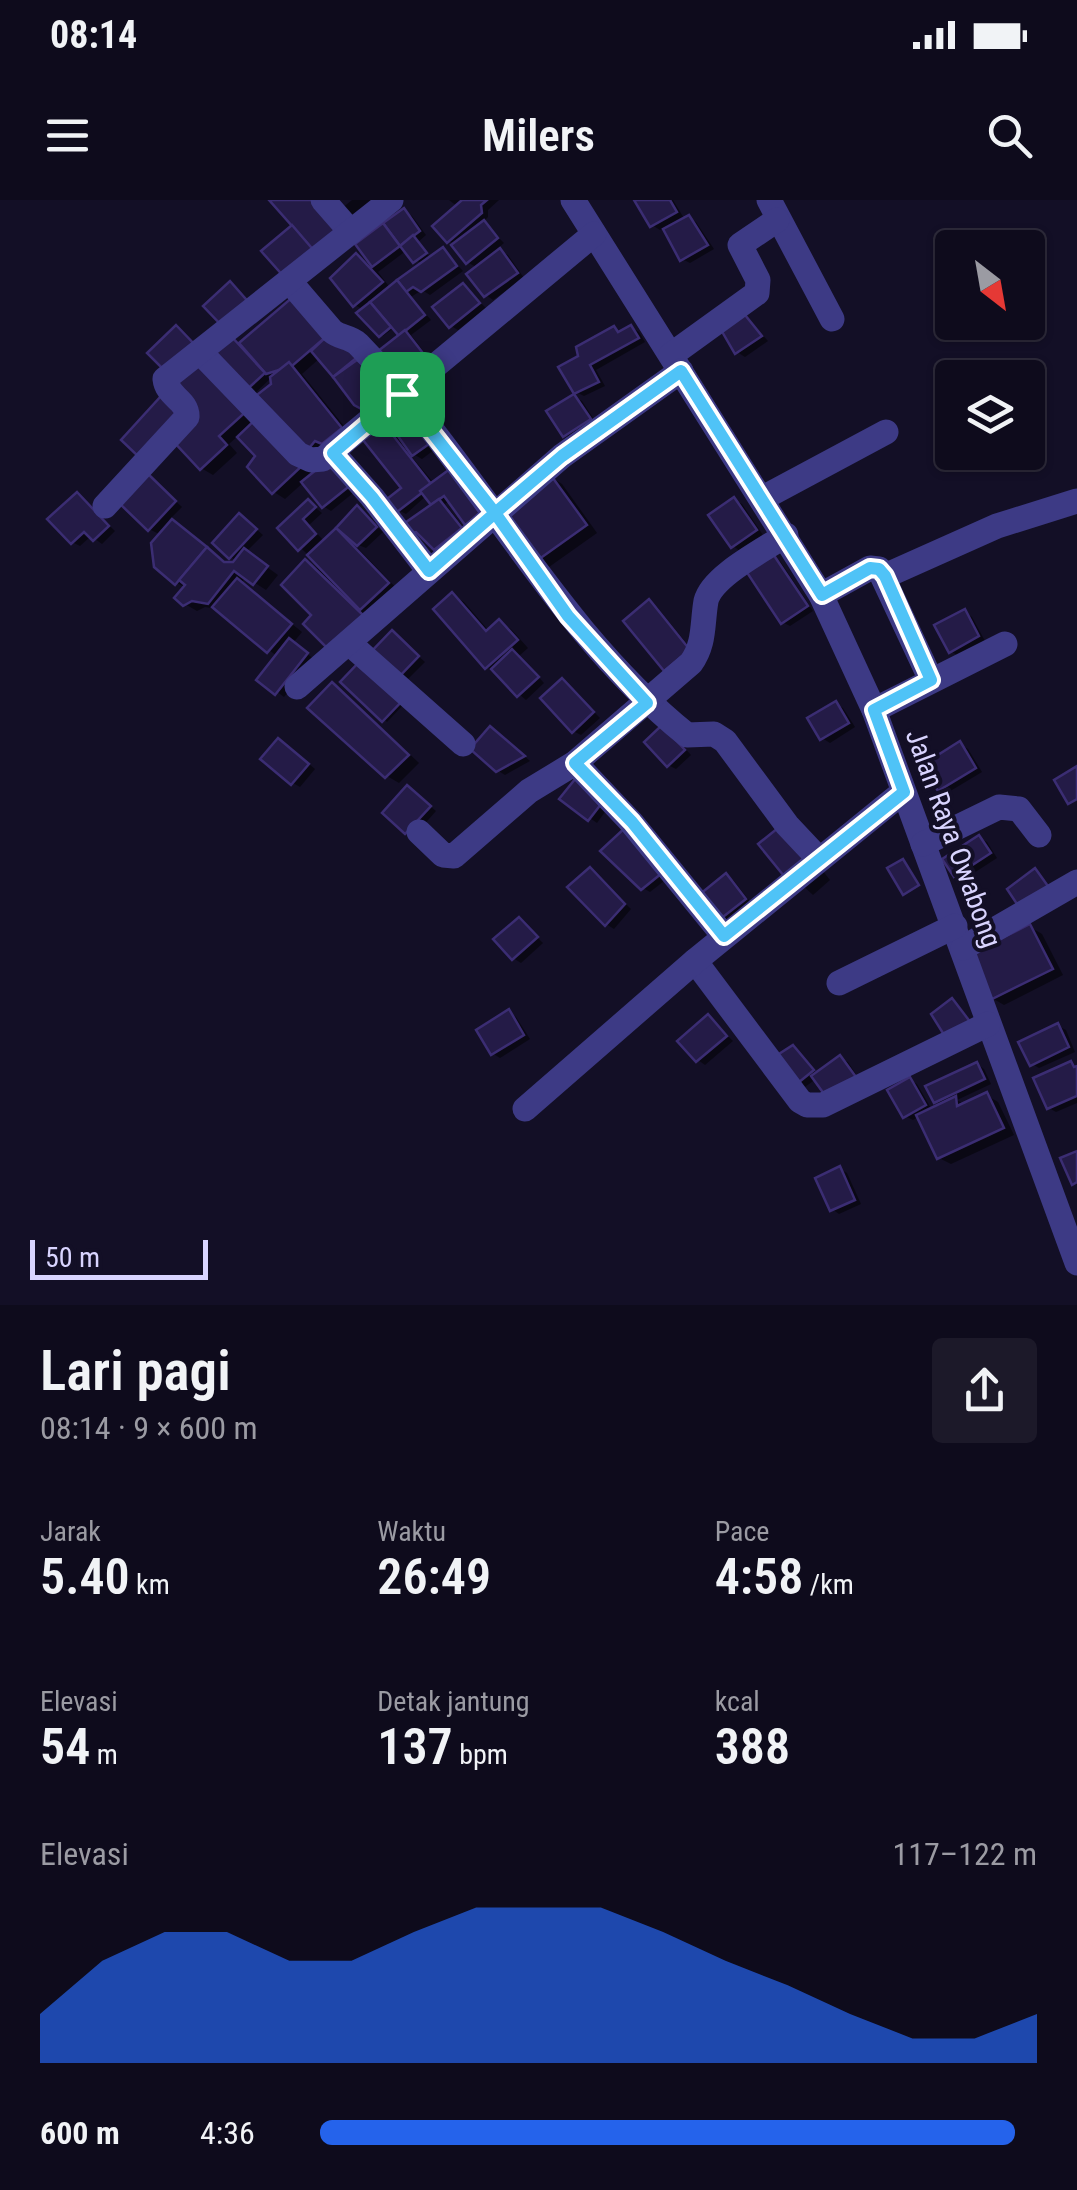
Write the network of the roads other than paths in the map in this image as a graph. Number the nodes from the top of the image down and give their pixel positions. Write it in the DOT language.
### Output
graph roads {
  1 [pos="323,200"];
  2 [pos="391,200"];
  3 [pos="573,200"];
  4 [pos="773,210"];
  5 [pos="351,232"];
  6 [pos="594,234"];
  7 [pos="290,282"];
  8 [pos="832,319"];
  9 [pos="200,352"];
  10 [pos="676,363"];
  11 [pos="402,394"];
  12 [pos="886,432"];
  13 [pos="333,453"];
  14 [pos="763,498"];
  15 [pos="1077,501"];
  16 [pos="105,506"];
  17 [pos="495,513"];
  18 [pos="786,535"];
  19 [pos="429,571"];
  20 [pos="885,576"];
  21 [pos="822,595"];
  22 [pos="349,642"];
  23 [pos="1005,644"];
  24 [pos="931,680"];
  25 [pos="297,687"];
  26 [pos="647,703"];
  27 [pos="874,710"];
  28 [pos="463,744"];
  29 [pos="575,763"];
  30 [pos="904,792"];
  31 [pos="419,832"];
  32 [pos="1038,834"];
  33 [pos="923,844"];
  34 [pos="819,859"];
  35 [pos="1077,882"];
  36 [pos="724,936"];
  37 [pos="959,937"];
  38 [pos="695,960"];
  39 [pos="839,984"];
  40 [pos="988,1024"];
  41 [pos="526,1109"];
  42 [pos="1077,1264"];
  1 -- 5 [label="street"];
  2 -- 5 [label="street"];
  3 -- 6 [label="street, Jalan Raya Owabong"];
  4 -- 8 [label="street"];
  4 -- 10 [label="street"];
  5 -- 7 [label="street"];
  6 -- 10 [label="street, Jalan Raya Owabong"];
  6 -- 11 [label="street"];
  7 -- 9 [label="street"];
  7 -- 11 [label="street"];
  9 -- 13 [label="street"];
  9 -- 16 [label="street"];
  10 -- 14 [label="street, Jalan Raya Owabong"];
  10 -- 17 [label="street"];
  11 -- 13 [label="street"];
  11 -- 17 [label="street"];
  12 -- 14 [label="street"];
  13 -- 19 [label="street"];
  14 -- 18 [label="street, Jalan Raya Owabong"];
  15 -- 20 [label="street"];
  17 -- 19 [label="street"];
  17 -- 26 [label="street"];
  18 -- 21 [label="street, Jalan Raya Owabong"];
  18 -- 26 [label="street"];
  19 -- 22 [label="street"];
  20 -- 21 [label="street"];
  20 -- 24 [label="street"];
  21 -- 27 [label="street, Jalan Raya Owabong"];
  22 -- 25 [label="street"];
  22 -- 28 [label="street"];
  23 -- 24 [label="street"];
  24 -- 27 [label="street"];
  26 -- 29 [label="street"];
  26 -- 34 [label="street"];
  27 -- 30 [label="street, Jalan Raya Owabong"];
  29 -- 31 [label="street"];
  29 -- 36 [label="street"];
  30 -- 33 [label="street, Jalan Raya Owabong"];
  30 -- 34 [label="street"];
  32 -- 33 [label="street"];
  33 -- 37 [label="street, Jalan Raya Owabong"];
  34 -- 36 [label="street"];
  35 -- 37 [label="street"];
  36 -- 38 [label="street"];
  37 -- 39 [label="street"];
  37 -- 40 [label="street, Jalan Raya Owabong"];
  38 -- 40 [label="street"];
  38 -- 41 [label="street"];
  40 -- 42 [label="street, Jalan Raya Owabong"];
}
